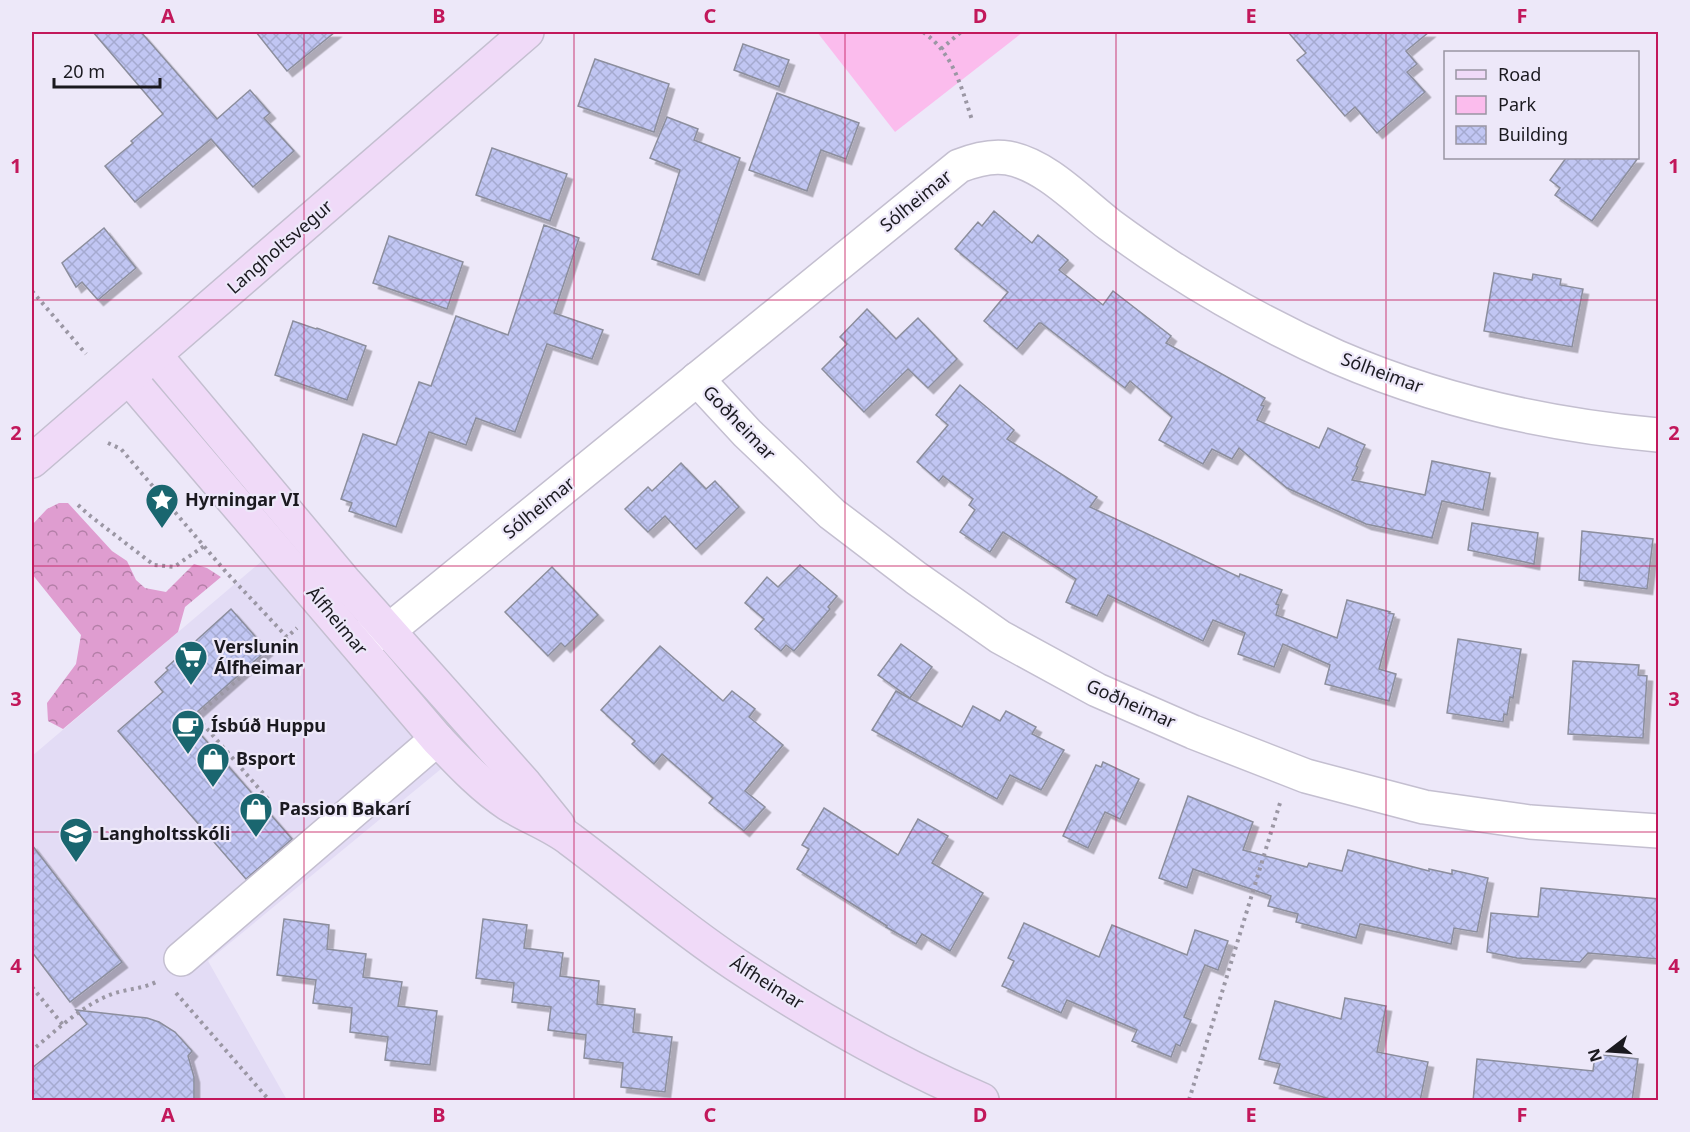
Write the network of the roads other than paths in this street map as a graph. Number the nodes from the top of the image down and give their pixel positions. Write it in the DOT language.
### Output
graph roads {
  1 [pos="527,32"];
  2 [pos="155,355"];
  3 [pos="129,378"];
  4 [pos="697,379"];
  5 [pos="1659,435"];
  6 [pos="32,461"];
  7 [pos="388,630"];
  8 [pos="348,634"];
  9 [pos="382,674"];
  10 [pos="437,739"];
  11 [pos="1659,831"];
  12 [pos="568,838"];
  13 [pos="173,969"];
  14 [pos="982,1101"];
  1 -- 2 [label="street, Langholtsvegur"];
  2 -- 3 [label="street, Langholtsvegur"];
  2 -- 7 [label="street, Álfheimar"];
  3 -- 6 [label="street, Langholtsvegur"];
  3 -- 8 [label="street, Álfheimar"];
  4 -- 5 [label="street, Sólheimar"];
  4 -- 7 [label="street, Sólheimar"];
  4 -- 11 [label="street, Goðheimar"];
  7 -- 8 [label="street, Sólheimar"];
  7 -- 9 [label="street"];
  7 -- 12 [label="street, Álfheimar"];
  8 -- 9 [label="street, Álfheimar"];
  9 -- 10 [label="street, Álfheimar"];
  10 -- 12 [label="street, Álfheimar"];
  10 -- 13 [label="street"];
  12 -- 14 [label="street, Álfheimar"];
}
